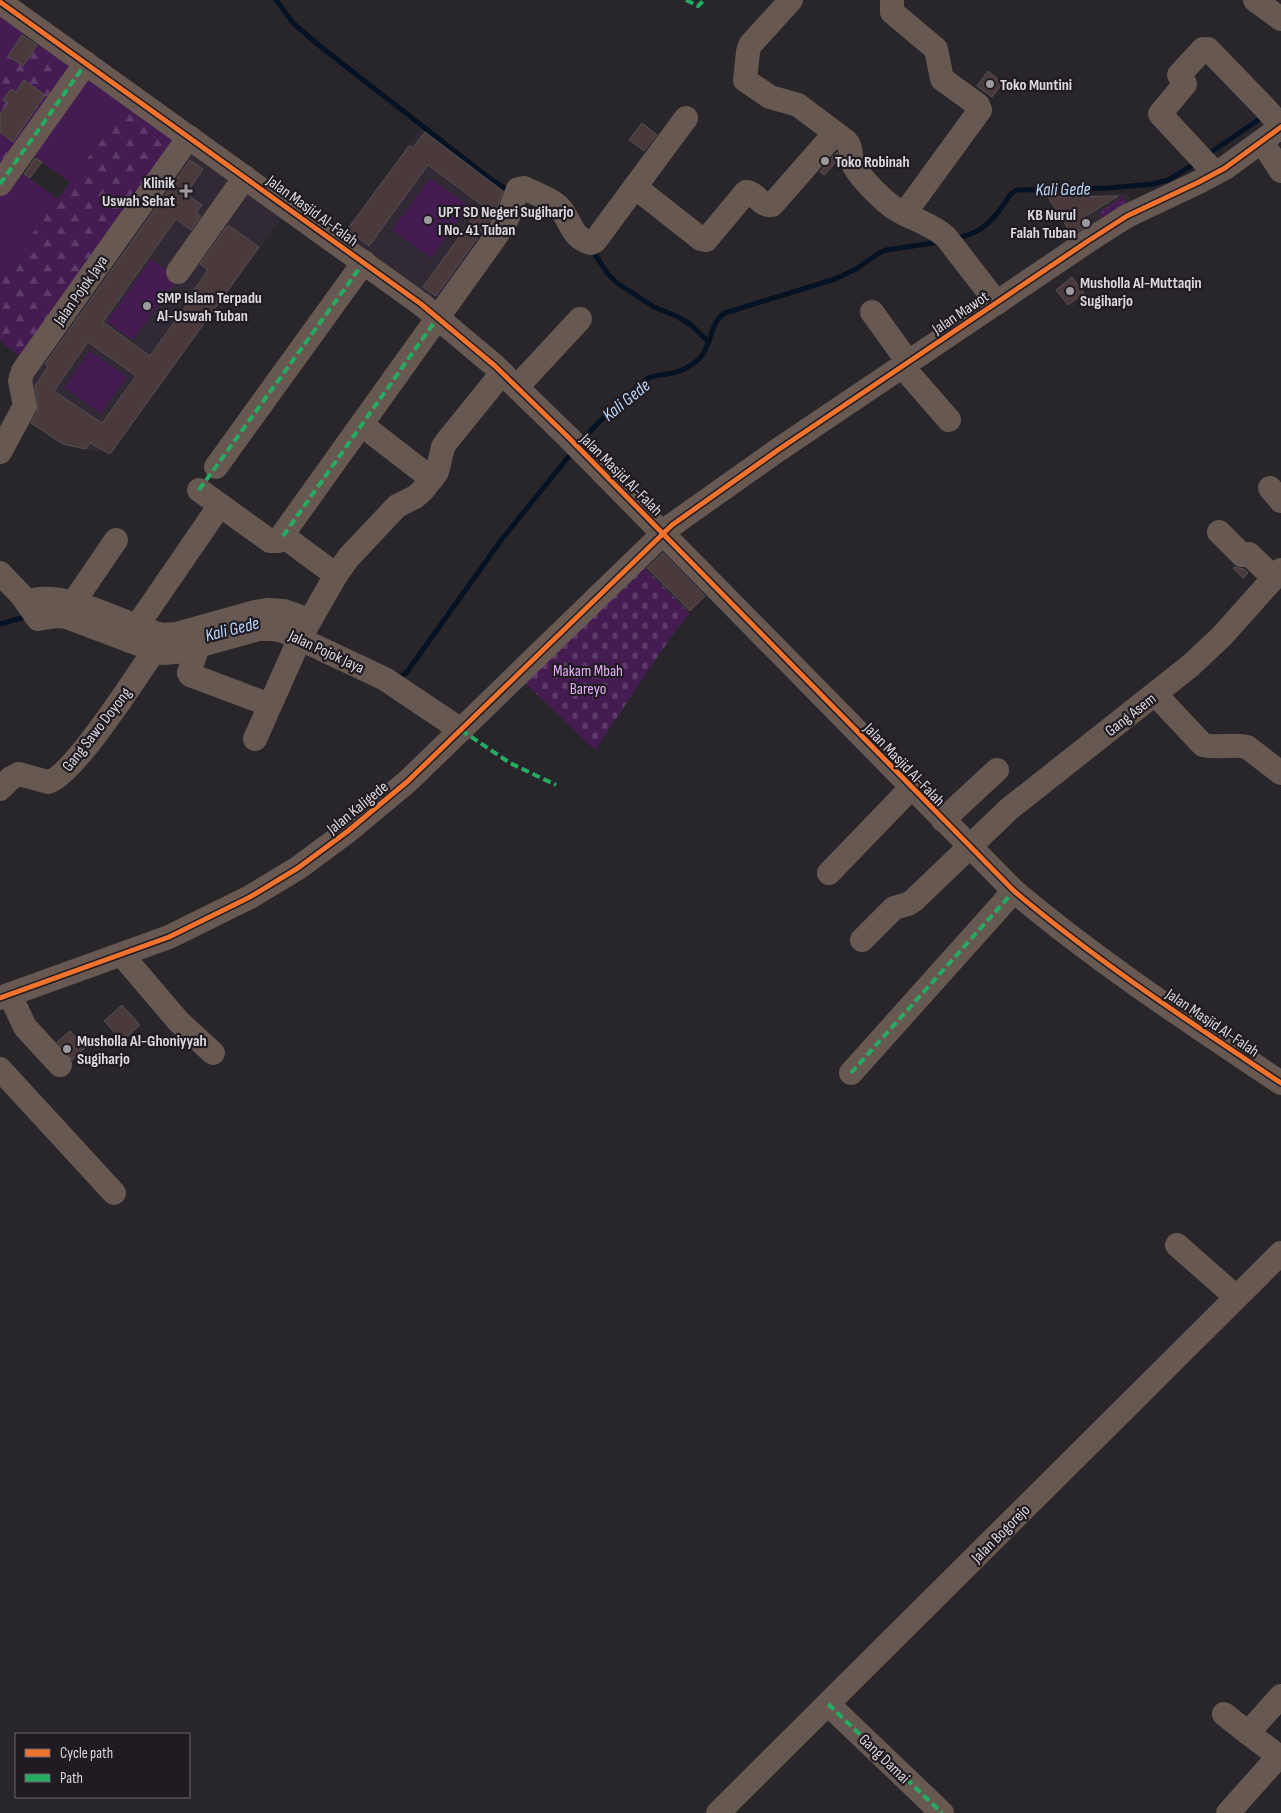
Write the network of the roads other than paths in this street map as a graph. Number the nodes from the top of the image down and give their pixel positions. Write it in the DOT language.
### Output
graph roads {
  1 [pos="791,0"];
  2 [pos="892,0"];
  3 [pos="1254,0"];
  4 [pos="0,2"];
  5 [pos="1281,19"];
  6 [pos="86,63"];
  7 [pos="686,118"];
  8 [pos="1276,120"];
  9 [pos="835,133"];
  10 [pos="189,136"];
  11 [pos="1262,142"];
  12 [pos="1207,164"];
  13 [pos="1281,171"];
  14 [pos="245,177"];
  15 [pos="0,184"];
  16 [pos="635,187"];
  17 [pos="905,213"];
  18 [pos="364,262"];
  19 [pos="178,272"];
  20 [pos="997,303"];
  21 [pos="872,312"];
  22 [pos="438,317"];
  23 [pos="580,319"];
  24 [pos="905,364"];
  25 [pos="509,380"];
  26 [pos="948,420"];
  27 [pos="362,425"];
  28 [pos="0,452"];
  29 [pos="216,467"];
  30 [pos="432,479"];
  31 [pos="199,490"];
  32 [pos="220,505"];
  33 [pos="662,532"];
  34 [pos="1219,532"];
  35 [pos="283,536"];
  36 [pos="116,540"];
  37 [pos="0,572"];
  38 [pos="336,575"];
  39 [pos="1277,581"];
  40 [pos="73,603"];
  41 [pos="31,608"];
  42 [pos="137,626"];
  43 [pos="305,630"];
  44 [pos="198,646"];
  45 [pos="154,651"];
  46 [pos="1156,695"];
  47 [pos="270,705"];
  48 [pos="461,730"];
  49 [pos="255,738"];
  50 [pos="997,770"];
  51 [pos="1281,773"];
  52 [pos="911,788"];
  53 [pos="0,789"];
  54 [pos="943,820"];
  55 [pos="969,847"];
  56 [pos="829,873"];
  57 [pos="1014,891"];
  58 [pos="862,940"];
  59 [pos="122,955"];
  60 [pos="5,996"];
  61 [pos="213,1053"];
  62 [pos="60,1065"];
  63 [pos="0,1069"];
  64 [pos="851,1073"];
  65 [pos="1281,1084"];
  66 [pos="114,1193"];
  67 [pos="1177,1245"];
  68 [pos="1281,1253"];
  69 [pos="1236,1297"];
  70 [pos="1281,1696"];
  71 [pos="828,1704"];
  72 [pos="1224,1714"];
  73 [pos="1248,1733"];
  74 [pos="1280,1757"];
  75 [pos="718,1813"];
  76 [pos="942,1813"];
  77 [pos="1228,1813"];
  1 -- 9 [label="street"];
  2 -- 17 [label="street"];
  3 -- 5 [label="street"];
  4 -- 6 [label="street, Jalan Masjid Al-Falah"];
  6 -- 10 [label="street, Jalan Masjid Al-Falah"];
  6 -- 15 [label="street"];
  7 -- 16 [label="street"];
  8 -- 11 [label="street, Jalan Mawot"];
  8 -- 12 [label="street"];
  9 -- 16 [label="street"];
  9 -- 17 [label="street"];
  10 -- 14 [label="street, Jalan Masjid Al-Falah"];
  10 -- 28 [label="street, Jalan Pojok Jaya"];
  11 -- 12 [label="street, Jalan Mawot"];
  11 -- 13 [label="street"];
  12 -- 20 [label="street, Jalan Mawot"];
  14 -- 18 [label="street, Jalan Masjid Al-Falah"];
  14 -- 19 [label="street"];
  16 -- 22 [label="street"];
  17 -- 20 [label="street"];
  18 -- 22 [label="street, Jalan Masjid Al-Falah"];
  18 -- 29 [label="street"];
  20 -- 24 [label="street, Jalan Mawot"];
  21 -- 24 [label="street"];
  22 -- 25 [label="street, Jalan Masjid Al-Falah"];
  22 -- 27 [label="street"];
  23 -- 25 [label="street"];
  24 -- 26 [label="street"];
  24 -- 33 [label="street, Jalan Mawot"];
  25 -- 30 [label="street"];
  25 -- 33 [label="street, Jalan Masjid Al-Falah"];
  27 -- 30 [label="street"];
  27 -- 35 [label="street"];
  30 -- 38 [label="street"];
  31 -- 32 [label="street"];
  32 -- 35 [label="street"];
  32 -- 42 [label="street"];
  33 -- 48 [label="street, Jalan Kaligede"];
  33 -- 52 [label="street, Jalan Masjid Al-Falah"];
  34 -- 39 [label="street"];
  35 -- 38 [label="street"];
  36 -- 40 [label="street"];
  37 -- 41 [label="street"];
  38 -- 43 [label="street"];
  39 -- 46 [label="street, Gang Asem"];
  40 -- 41 [label="street"];
  40 -- 42 [label="street"];
  41 -- 45 [label="street, Jalan Pojok Jaya"];
  42 -- 43 [label="street"];
  43 -- 44 [label="street, Jalan Pojok Jaya"];
  43 -- 47 [label="street"];
  43 -- 48 [label="street, Jalan Pojok Jaya"];
  44 -- 45 [label="street, Jalan Pojok Jaya"];
  44 -- 47 [label="street"];
  45 -- 53 [label="street, Gang Sawo Doyong"];
  46 -- 51 [label="street"];
  46 -- 55 [label="street, Gang Asem"];
  47 -- 49 [label="street"];
  48 -- 59 [label="street, Jalan Kaligede"];
  50 -- 54 [label="street"];
  52 -- 54 [label="street, Jalan Masjid Al-Falah"];
  52 -- 56 [label="street"];
  54 -- 55 [label="street, Jalan Masjid Al-Falah"];
  55 -- 57 [label="street, Jalan Masjid Al-Falah"];
  55 -- 58 [label="street, Gang Asem"];
  57 -- 64 [label="street"];
  57 -- 65 [label="street, Jalan Masjid Al-Falah"];
  59 -- 60 [label="street, Jalan Kaligede"];
  59 -- 61 [label="street"];
  60 -- 62 [label="street"];
  63 -- 66 [label="street"];
  67 -- 69 [label="street"];
  68 -- 69 [label="street, Jalan Bogorejo"];
  69 -- 71 [label="street, Jalan Bogorejo"];
  70 -- 73 [label="street"];
  71 -- 75 [label="street, Jalan Bogorejo"];
  71 -- 76 [label="street, Gang Damai"];
  72 -- 73 [label="street"];
  73 -- 74 [label="street"];
  74 -- 77 [label="street"];
}
